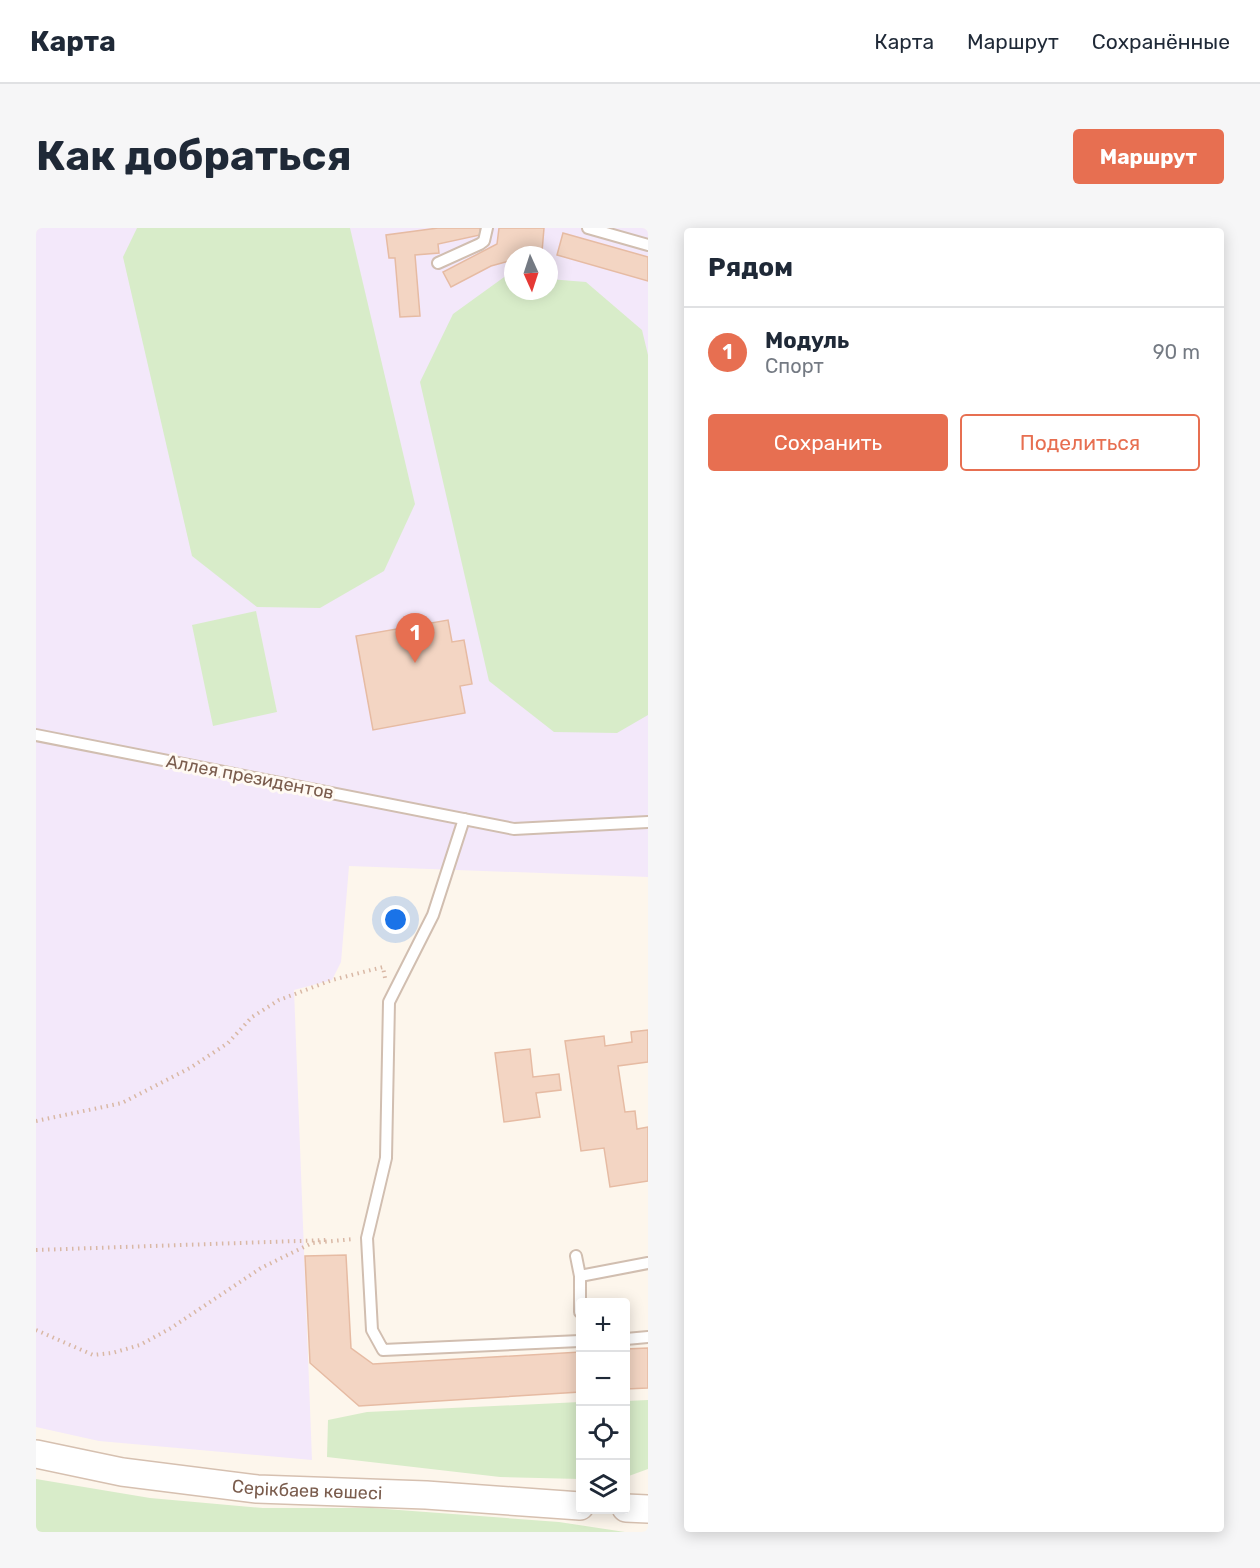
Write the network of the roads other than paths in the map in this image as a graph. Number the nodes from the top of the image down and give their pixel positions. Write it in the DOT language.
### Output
graph roads {
  1 [pos="487,228"];
  2 [pos="588,228"];
  3 [pos="626,233"];
  4 [pos="648,244"];
  5 [pos="438,263"];
  6 [pos="36,735"];
  7 [pos="464,819"];
  8 [pos="648,822"];
  9 [pos="576,1256"];
  10 [pos="648,1263"];
  11 [pos="580,1276"];
  12 [pos="580,1298"];
  13 [pos="648,1337"];
  14 [pos="630,1339"];
  15 [pos="576,1341"];
  16 [pos="36,1454"];
  17 [pos="648,1496"];
  18 [pos="630,1504"];
  19 [pos="576,1506"];
  20 [pos="630,1507"];
  21 [pos="648,1509"];
  1 -- 5 [label="lane"];
  2 -- 3 [label="lane"];
  3 -- 4 [label="lane"];
  6 -- 7 [label="lane, Аллея президентов"];
  7 -- 8 [label="lane, Аллея президентов"];
  7 -- 15 [label="lane"];
  9 -- 11 [label="lane"];
  10 -- 11 [label="lane"];
  11 -- 12 [label="lane"];
  13 -- 14 [label="lane"];
  16 -- 19 [label="main road, Серікбаев көшесі"];
  17 -- 18 [label="lane"];
  20 -- 21 [label="main road"];
}
